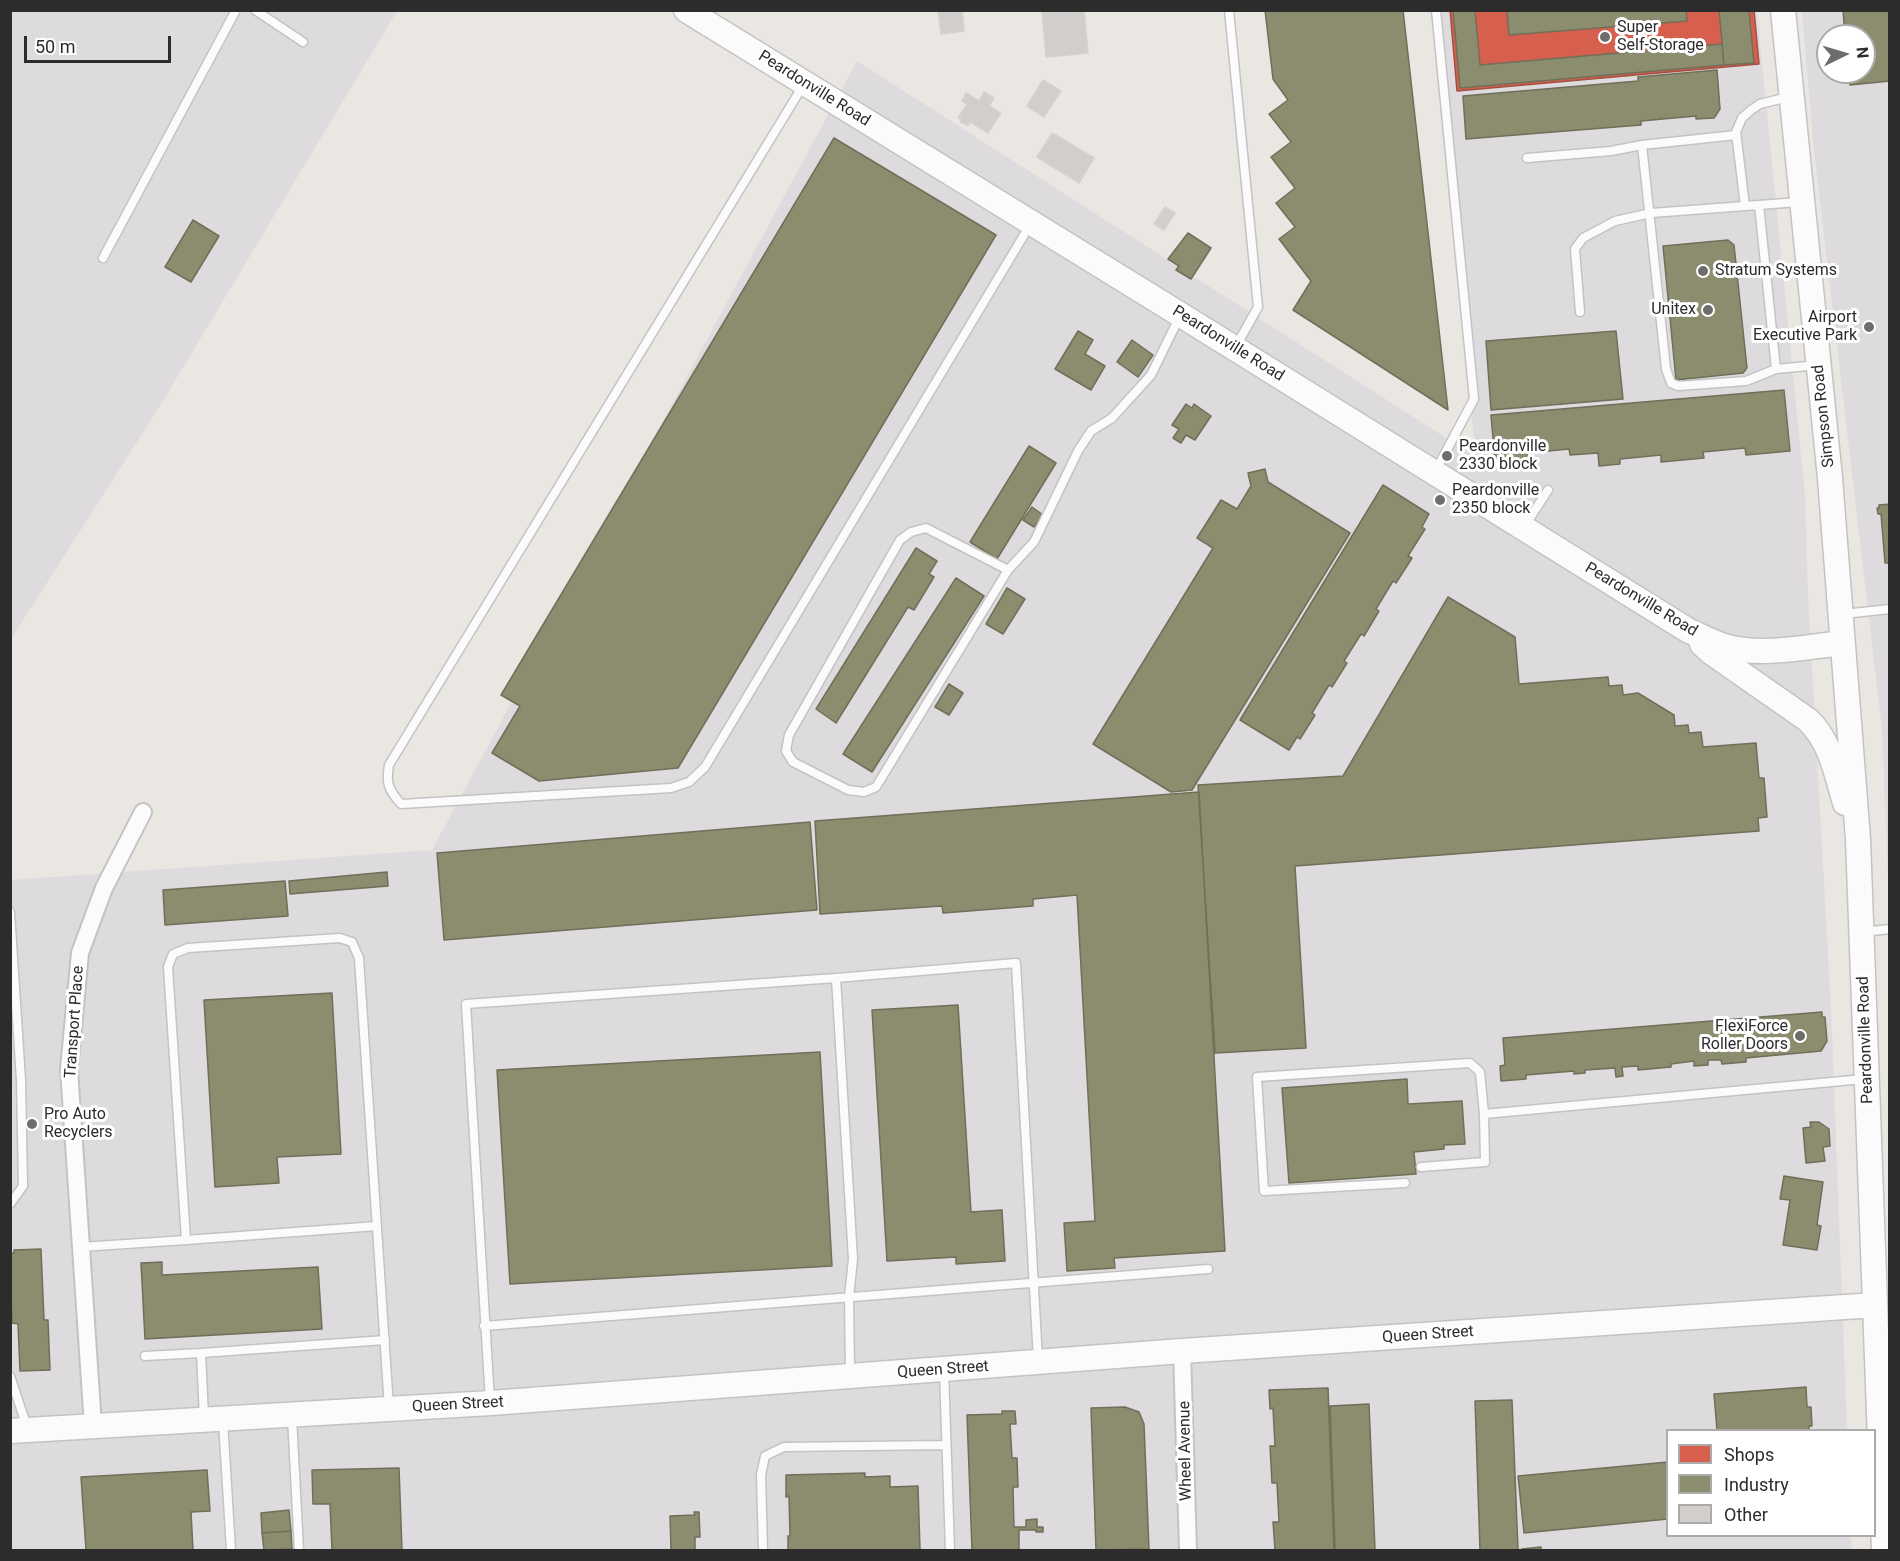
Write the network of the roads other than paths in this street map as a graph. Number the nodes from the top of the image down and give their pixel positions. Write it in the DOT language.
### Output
graph roads {
  1 [pos="236,10"];
  2 [pos="255,10"];
  3 [pos="686,10"];
  4 [pos="1229,10"];
  5 [pos="1436,10"];
  6 [pos="1783,10"];
  7 [pos="303,42"];
  8 [pos="804,83"];
  9 [pos="1792,97"];
  10 [pos="1736,135"];
  11 [pos="1642,145"];
  12 [pos="1527,158"];
  13 [pos="1802,201"];
  14 [pos="1759,205"];
  15 [pos="1745,206"];
  16 [pos="1651,213"];
  17 [pos="1031,223"];
  18 [pos="103,258"];
  19 [pos="1580,312"];
  20 [pos="1181,315"];
  21 [pos="1234,348"];
  22 [pos="1818,365"];
  23 [pos="1776,369"];
  24 [pos="1435,473"];
  25 [pos="1548,490"];
  26 [pos="1524,528"];
  27 [pos="1008,570"];
  28 [pos="1890,609"];
  29 [pos="1840,615"];
  30 [pos="1689,631"];
  31 [pos="1842,643"];
  32 [pos="142,812"];
  33 [pos="1858,839"];
  34 [pos="10,912"];
  35 [pos="1890,929"];
  36 [pos="1863,932"];
  37 [pos="836,978"];
  38 [pos="1868,1078"];
  39 [pos="1484,1114"];
  40 [pos="1421,1167"];
  41 [pos="1405,1183"];
  42 [pos="10,1204"];
  43 [pos="377,1226"];
  44 [pos="186,1240"];
  45 [pos="81,1247"];
  46 [pos="1208,1269"];
  47 [pos="1035,1282"];
  48 [pos="1878,1293"];
  49 [pos="849,1297"];
  50 [pos="484,1326"];
  51 [pos="385,1340"];
  52 [pos="1182,1351"];
  53 [pos="201,1353"];
  54 [pos="145,1356"];
  55 [pos="1038,1363"];
  56 [pos="944,1370"];
  57 [pos="10,1376"];
  58 [pos="850,1377"];
  59 [pos="490,1403"];
  60 [pos="389,1408"];
  61 [pos="292,1414"];
  62 [pos="213,1419"];
  63 [pos="93,1426"];
  64 [pos="19,1431"];
  65 [pos="945,1445"];
  66 [pos="231,1551"];
  67 [pos="299,1551"];
  68 [pos="763,1551"];
  69 [pos="950,1551"];
  70 [pos="1188,1551"];
  71 [pos="1884,1551"];
  1 -- 18 [label="lane"];
  2 -- 7 [label="lane"];
  3 -- 8 [label="street, Peardonville Road"];
  4 -- 21 [label="lane"];
  5 -- 24 [label="lane"];
  6 -- 9 [label="street, Simpson Road"];
  8 -- 17 [label="street, Peardonville Road"];
  8 -- 17 [label="lane"];
  9 -- 10 [label="lane"];
  9 -- 13 [label="street, Simpson Road"];
  10 -- 11 [label="lane"];
  10 -- 15 [label="lane"];
  11 -- 12 [label="lane"];
  11 -- 16 [label="lane"];
  13 -- 14 [label="lane"];
  13 -- 22 [label="street, Simpson Road"];
  14 -- 15 [label="lane"];
  14 -- 23 [label="lane"];
  15 -- 16 [label="lane"];
  16 -- 19 [label="lane"];
  16 -- 23 [label="lane"];
  17 -- 20 [label="street, Peardonville Road"];
  20 -- 21 [label="street, Peardonville Road"];
  20 -- 27 [label="lane"];
  21 -- 24 [label="street, Peardonville Road"];
  22 -- 23 [label="lane"];
  22 -- 29 [label="street, Simpson Road"];
  24 -- 26 [label="street, Peardonville Road"];
  25 -- 26 [label="lane"];
  26 -- 30 [label="street, Peardonville Road"];
  27 -- 27 [label="lane"];
  28 -- 29 [label="lane"];
  29 -- 31 [label="street, Simpson Road"];
  30 -- 31 [label="street, Peardonville Road"];
  30 -- 33 [label="street"];
  31 -- 33 [label="street, Peardonville Road"];
  32 -- 45 [label="street, Transport Place"];
  33 -- 36 [label="street, Peardonville Road"];
  34 -- 42 [label="lane"];
  35 -- 36 [label="lane"];
  36 -- 38 [label="street, Peardonville Road"];
  37 -- 47 [label="lane"];
  37 -- 49 [label="lane"];
  37 -- 50 [label="lane"];
  38 -- 39 [label="lane"];
  38 -- 48 [label="street, Peardonville Road"];
  39 -- 40 [label="lane"];
  39 -- 41 [label="lane"];
  43 -- 44 [label="lane"];
  43 -- 44 [label="lane"];
  43 -- 51 [label="lane"];
  44 -- 45 [label="lane"];
  45 -- 63 [label="street, Transport Place"];
  46 -- 47 [label="lane"];
  47 -- 49 [label="lane"];
  47 -- 55 [label="lane"];
  48 -- 52 [label="street, Queen Street"];
  48 -- 71 [label="street, Peardonville Road"];
  49 -- 50 [label="lane"];
  49 -- 58 [label="lane"];
  50 -- 59 [label="lane"];
  51 -- 53 [label="lane"];
  51 -- 60 [label="lane"];
  52 -- 55 [label="street, Queen Street"];
  52 -- 70 [label="street, Wheel Avenue"];
  53 -- 54 [label="lane"];
  53 -- 62 [label="lane"];
  55 -- 56 [label="street, Queen Street"];
  56 -- 58 [label="street, Queen Street"];
  56 -- 65 [label="lane"];
  57 -- 64 [label="lane"];
  58 -- 59 [label="street, Queen Street"];
  59 -- 60 [label="street, Queen Street"];
  60 -- 61 [label="street, Queen Street"];
  61 -- 62 [label="street, Queen Street"];
  61 -- 67 [label="lane"];
  62 -- 63 [label="street, Queen Street"];
  62 -- 66 [label="lane"];
  63 -- 64 [label="street, Queen Street"];
  65 -- 68 [label="lane"];
  65 -- 69 [label="lane"];
}
